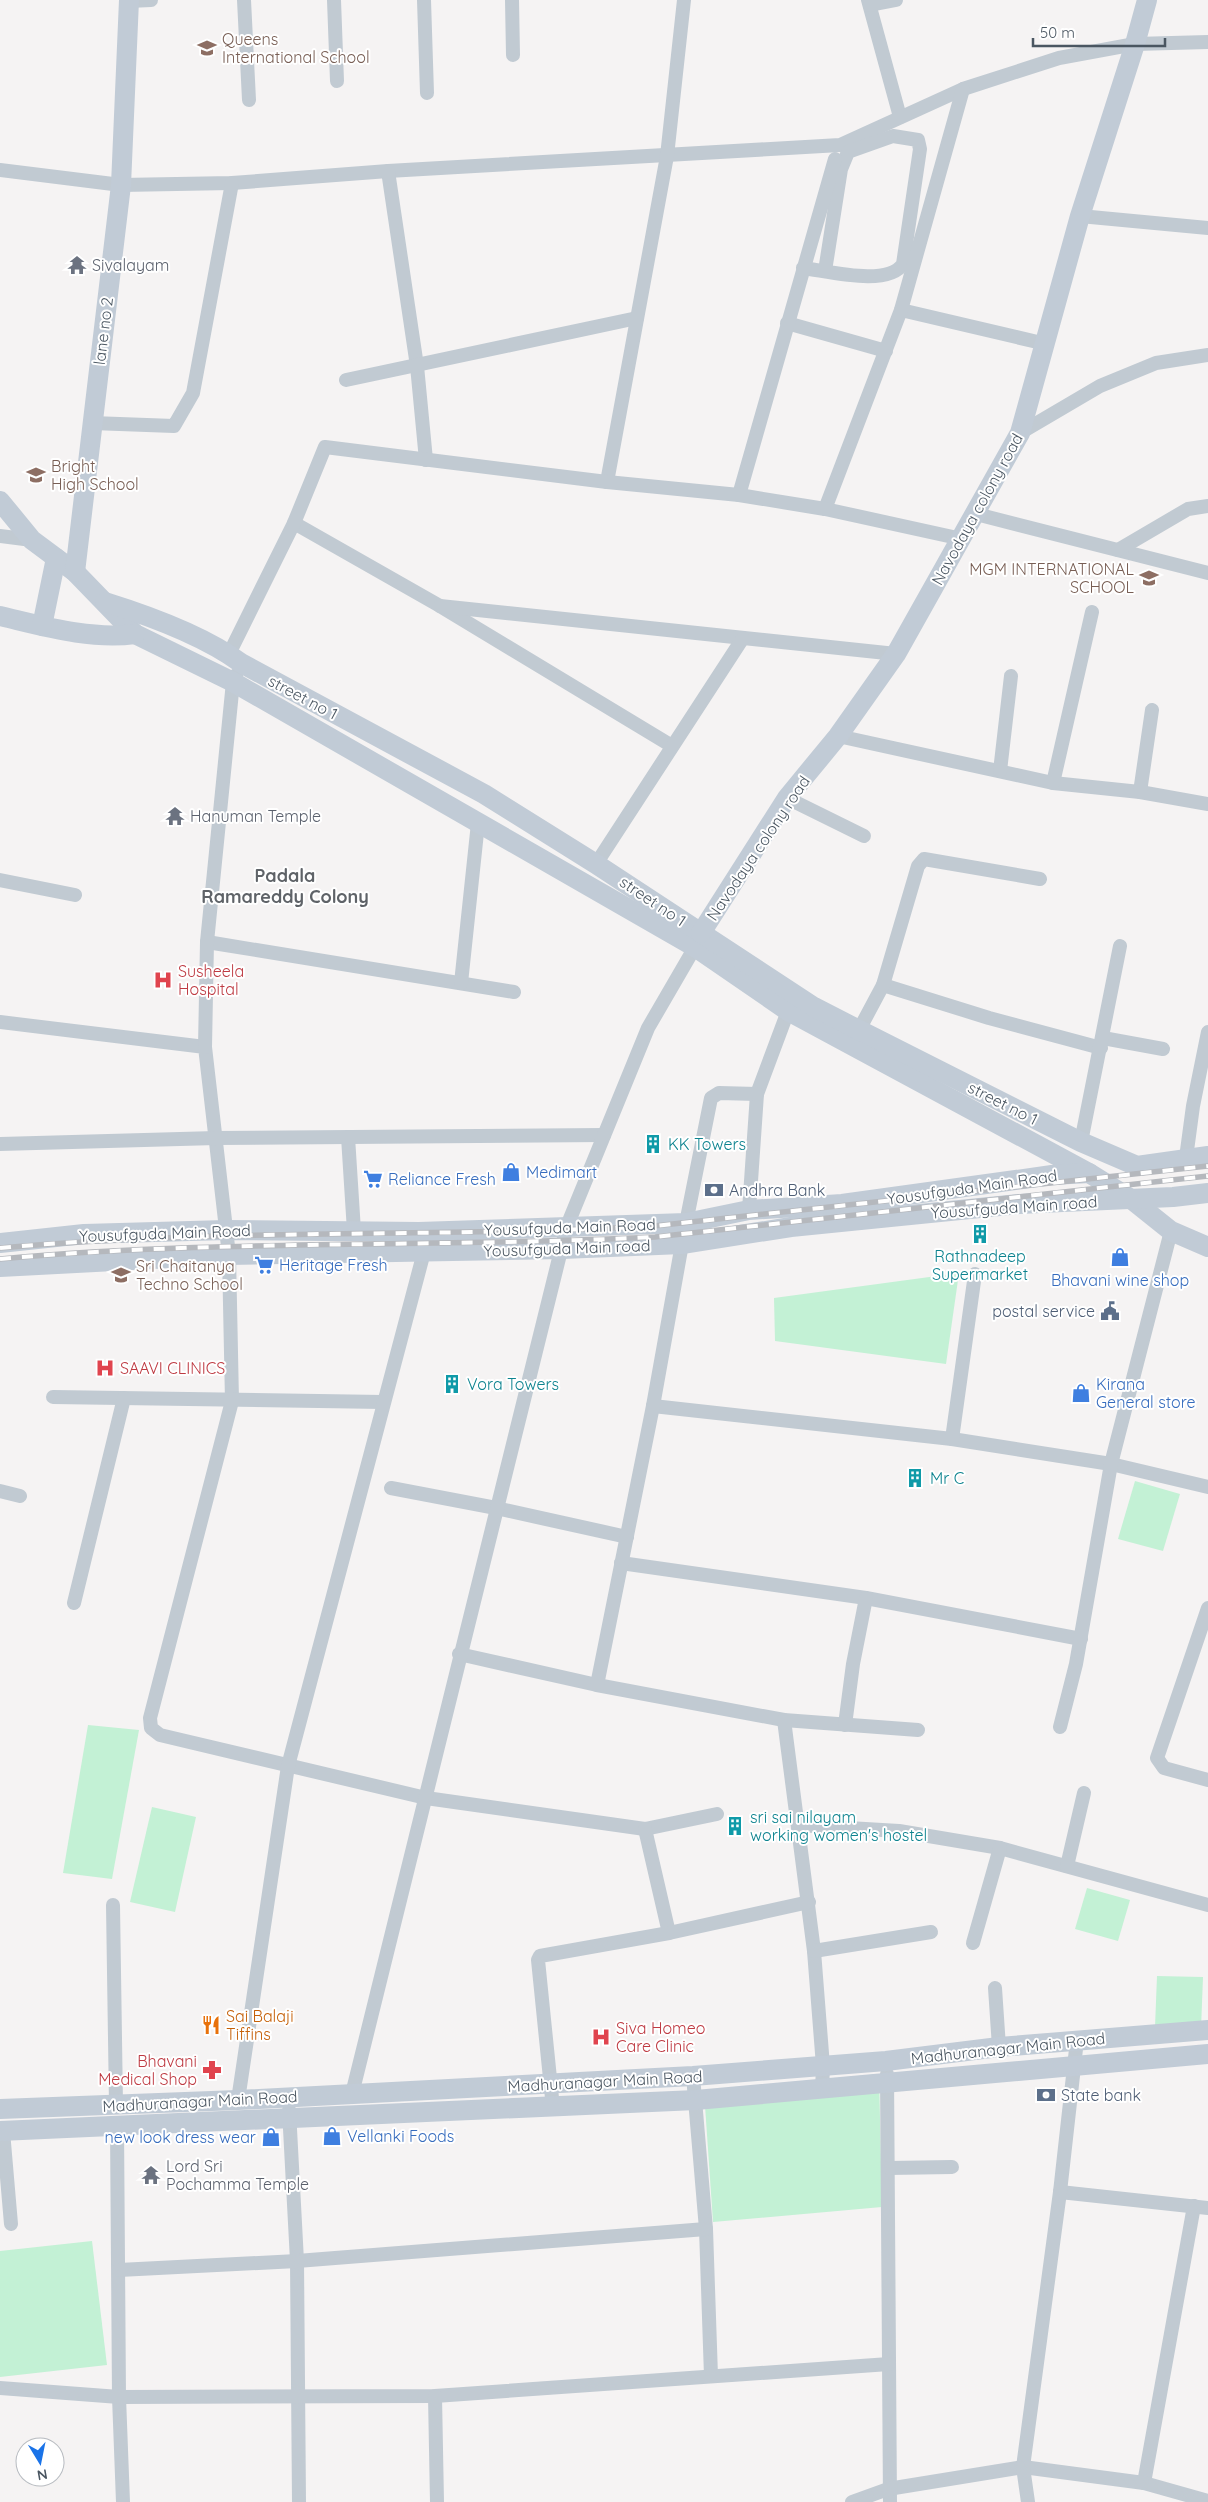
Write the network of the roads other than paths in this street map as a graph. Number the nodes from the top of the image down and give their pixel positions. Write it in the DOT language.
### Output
graph roads {
  1 [pos="129,0"];
  2 [pos="151,0"];
  3 [pos="244,0"];
  4 [pos="334,0"];
  5 [pos="424,0"];
  6 [pos="512,0"];
  7 [pos="684,0"];
  8 [pos="896,0"];
  9 [pos="1146,0"];
  10 [pos="869,2"];
  11 [pos="1208,42"];
  12 [pos="1135,44"];
  13 [pos="513,55"];
  14 [pos="337,81"];
  15 [pos="963,89"];
  16 [pos="427,93"];
  17 [pos="249,100"];
  18 [pos="900,118"];
  19 [pos="840,145"];
  20 [pos="667,156"];
  21 [pos="0,170"];
  22 [pos="388,171"];
  23 [pos="232,183"];
  24 [pos="121,185"];
  25 [pos="1080,216"];
  26 [pos="1208,228"];
  27 [pos="803,268"];
  28 [pos="825,271"];
  29 [pos="901,310"];
  30 [pos="637,318"];
  31 [pos="787,323"];
  32 [pos="1046,344"];
  33 [pos="886,351"];
  34 [pos="1208,355"];
  35 [pos="417,366"];
  36 [pos="346,380"];
  37 [pos="92,423"];
  38 [pos="1020,433"];
  39 [pos="426,460"];
  40 [pos="607,482"];
  41 [pos="739,494"];
  42 [pos="0,501"];
  43 [pos="1208,506"];
  44 [pos="826,509"];
  45 [pos="976,514"];
  46 [pos="294,523"];
  47 [pos="0,536"];
  48 [pos="962,539"];
  49 [pos="32,540"];
  50 [pos="1118,550"];
  51 [pos="56,558"];
  52 [pos="74,572"];
  53 [pos="1208,573"];
  54 [pos="105,602"];
  55 [pos="440,606"];
  56 [pos="1092,612"];
  57 [pos="146,614"];
  58 [pos="0,616"];
  59 [pos="42,626"];
  60 [pos="134,634"];
  61 [pos="743,638"];
  62 [pos="896,654"];
  63 [pos="235,658"];
  64 [pos="1012,676"];
  65 [pos="233,682"];
  66 [pos="1152,710"];
  67 [pos="838,736"];
  68 [pos="672,746"];
  69 [pos="1000,771"];
  70 [pos="1052,782"];
  71 [pos="1140,792"];
  72 [pos="787,798"];
  73 [pos="1208,804"];
  74 [pos="478,823"];
  75 [pos="864,836"];
  76 [pos="596,864"];
  77 [pos="1040,879"];
  78 [pos="0,880"];
  79 [pos="75,895"];
  80 [pos="698,940"];
  81 [pos="207,942"];
  82 [pos="1120,946"];
  83 [pos="462,983"];
  84 [pos="883,985"];
  85 [pos="514,992"];
  86 [pos="788,1011"];
  87 [pos="0,1022"];
  88 [pos="830,1024"];
  89 [pos="859,1030"];
  90 [pos="1208,1032"];
  91 [pos="1102,1043"];
  92 [pos="205,1047"];
  93 [pos="1163,1049"];
  94 [pos="757,1094"];
  95 [pos="604,1135"];
  96 [pos="348,1137"];
  97 [pos="216,1138"];
  98 [pos="1081,1142"];
  99 [pos="0,1144"];
  100 [pos="1208,1156"];
  101 [pos="1186,1158"];
  102 [pos="1137,1166"];
  103 [pos="1089,1173"];
  104 [pos="1208,1193"];
  105 [pos="1131,1199"];
  106 [pos="749,1210"];
  107 [pos="686,1223"];
  108 [pos="567,1226"];
  109 [pos="226,1230"];
  110 [pos="354,1231"];
  111 [pos="1172,1231"];
  112 [pos="0,1243"];
  113 [pos="682,1244"];
  114 [pos="1208,1247"];
  115 [pos="562,1249"];
  116 [pos="424,1252"];
  117 [pos="230,1256"];
  118 [pos="0,1267"];
  119 [pos="976,1274"];
  120 [pos="53,1397"];
  121 [pos="124,1398"];
  122 [pos="232,1401"];
  123 [pos="383,1402"];
  124 [pos="653,1406"];
  125 [pos="952,1439"];
  126 [pos="1111,1464"];
  127 [pos="1208,1487"];
  128 [pos="391,1488"];
  129 [pos="0,1491"];
  130 [pos="20,1496"];
  131 [pos="496,1508"];
  132 [pos="627,1537"];
  133 [pos="621,1563"];
  134 [pos="866,1598"];
  135 [pos="74,1603"];
  136 [pos="1208,1608"];
  137 [pos="1081,1639"];
  138 [pos="460,1654"];
  139 [pos="597,1685"];
  140 [pos="784,1720"];
  141 [pos="845,1725"];
  142 [pos="1060,1727"];
  143 [pos="918,1730"];
  144 [pos="288,1766"];
  145 [pos="1208,1780"];
  146 [pos="1084,1793"];
  147 [pos="426,1798"];
  148 [pos="717,1814"];
  149 [pos="798,1825"];
  150 [pos="645,1829"];
  151 [pos="1000,1848"];
  152 [pos="1067,1866"];
  153 [pos="809,1902"];
  154 [pos="113,1905"];
  155 [pos="1208,1905"];
  156 [pos="931,1932"];
  157 [pos="669,1933"];
  158 [pos="973,1943"];
  159 [pos="814,1952"];
  160 [pos="995,1988"];
  161 [pos="1208,2030"];
  162 [pos="1077,2040"];
  163 [pos="999,2047"];
  164 [pos="1208,2054"];
  165 [pos="886,2061"];
  166 [pos="823,2066"];
  167 [pos="1074,2066"];
  168 [pos="692,2076"];
  169 [pos="887,2084"];
  170 [pos="552,2085"];
  171 [pos="822,2090"];
  172 [pos="352,2094"];
  173 [pos="289,2096"];
  174 [pos="0,2099"];
  175 [pos="238,2100"];
  176 [pos="696,2100"];
  177 [pos="116,2105"];
  178 [pos="553,2108"];
  179 [pos="0,2109"];
  180 [pos="290,2119"];
  181 [pos="117,2126"];
  182 [pos="2,2131"];
  183 [pos="952,2167"];
  184 [pos="889,2168"];
  185 [pos="1060,2192"];
  186 [pos="1201,2207"];
  187 [pos="11,2224"];
  188 [pos="706,2229"];
  189 [pos="297,2261"];
  190 [pos="119,2270"];
  191 [pos="889,2364"];
  192 [pos="711,2376"];
  193 [pos="0,2388"];
  194 [pos="435,2396"];
  195 [pos="119,2397"];
  196 [pos="298,2398"];
  197 [pos="1023,2467"];
  198 [pos="1144,2483"];
  199 [pos="889,2495"];
  200 [pos="1208,2500"];
  201 [pos="123,2502"];
  202 [pos="299,2502"];
  203 [pos="437,2502"];
  204 [pos="852,2502"];
  205 [pos="1028,2502"];
  1 -- 2 [label="street"];
  1 -- 24 [label="main road, lane no 2"];
  3 -- 17 [label="street"];
  4 -- 14 [label="street"];
  5 -- 16 [label="street"];
  6 -- 13 [label="street"];
  7 -- 20 [label="street"];
  8 -- 10 [label="street"];
  9 -- 12 [label="main road, Navodaya colony road"];
  10 -- 18 [label="street"];
  11 -- 12 [label="street"];
  12 -- 15 [label="street"];
  12 -- 25 [label="main road, Navodaya colony road"];
  15 -- 18 [label="street"];
  15 -- 29 [label="street"];
  18 -- 19 [label="street"];
  19 -- 20 [label="street"];
  19 -- 27 [label="street"];
  20 -- 22 [label="street"];
  20 -- 30 [label="street"];
  21 -- 24 [label="street"];
  22 -- 23 [label="street"];
  22 -- 35 [label="street"];
  23 -- 24 [label="street"];
  23 -- 37 [label="street"];
  24 -- 37 [label="main road, lane no 2"];
  25 -- 26 [label="street"];
  25 -- 32 [label="main road, Navodaya colony road"];
  27 -- 28 [label="street"];
  27 -- 31 [label="street"];
  28 -- 28 [label="street"];
  29 -- 32 [label="street"];
  29 -- 33 [label="street"];
  30 -- 35 [label="street"];
  30 -- 40 [label="street"];
  31 -- 33 [label="street"];
  31 -- 41 [label="street"];
  32 -- 38 [label="main road, Navodaya colony road"];
  33 -- 44 [label="street"];
  34 -- 38 [label="street"];
  35 -- 36 [label="street"];
  35 -- 39 [label="street"];
  37 -- 52 [label="main road, lane no 2"];
  38 -- 45 [label="main road, Navodaya colony road"];
  39 -- 40 [label="street"];
  39 -- 46 [label="street"];
  40 -- 41 [label="street"];
  41 -- 44 [label="street"];
  42 -- 49 [label="main road, street no 1"];
  43 -- 50 [label="street"];
  44 -- 48 [label="street"];
  45 -- 48 [label="main road, Navodaya colony road"];
  45 -- 50 [label="street"];
  46 -- 55 [label="street"];
  46 -- 63 [label="street"];
  47 -- 49 [label="street"];
  48 -- 62 [label="main road, Navodaya colony road"];
  49 -- 51 [label="main road, street no 1"];
  50 -- 53 [label="street"];
  51 -- 52 [label="main road, street no 1"];
  51 -- 59 [label="main road"];
  52 -- 54 [label="main road, street no 1"];
  54 -- 57 [label="main road, street no 1"];
  54 -- 60 [label="main road, street no 1"];
  55 -- 61 [label="street"];
  55 -- 68 [label="street"];
  56 -- 70 [label="street"];
  57 -- 60 [label="main road"];
  57 -- 63 [label="main road, street no 1"];
  58 -- 59 [label="main road"];
  59 -- 60 [label="main road"];
  60 -- 65 [label="main road, street no 1"];
  61 -- 62 [label="street"];
  61 -- 68 [label="street"];
  62 -- 67 [label="main road, Navodaya colony road"];
  63 -- 65 [label="street"];
  63 -- 76 [label="main road, street no 1"];
  64 -- 69 [label="street"];
  65 -- 74 [label="main road, street no 1"];
  65 -- 81 [label="street"];
  66 -- 71 [label="street"];
  67 -- 69 [label="street"];
  67 -- 72 [label="main road, Navodaya colony road"];
  68 -- 76 [label="street"];
  69 -- 70 [label="street"];
  70 -- 71 [label="street"];
  71 -- 73 [label="street"];
  72 -- 75 [label="street"];
  72 -- 80 [label="main road, Navodaya colony road"];
  74 -- 80 [label="main road, street no 1"];
  74 -- 83 [label="street"];
  76 -- 80 [label="main road, street no 1"];
  77 -- 84 [label="street"];
  78 -- 79 [label="street"];
  80 -- 86 [label="main road, street no 1"];
  80 -- 88 [label="main road, street no 1"];
  80 -- 95 [label="street"];
  81 -- 83 [label="street"];
  81 -- 92 [label="street"];
  82 -- 91 [label="street"];
  83 -- 85 [label="street"];
  84 -- 89 [label="street"];
  84 -- 91 [label="street"];
  86 -- 88 [label="main road, street no 1"];
  86 -- 94 [label="street"];
  87 -- 92 [label="street"];
  88 -- 89 [label="main road, street no 1"];
  88 -- 103 [label="main road, street no 1"];
  89 -- 98 [label="main road, street no 1"];
  90 -- 101 [label="street"];
  91 -- 93 [label="street"];
  91 -- 98 [label="street"];
  92 -- 97 [label="street"];
  94 -- 106 [label="street"];
  94 -- 107 [label="street"];
  95 -- 96 [label="street"];
  95 -- 108 [label="street"];
  96 -- 97 [label="street"];
  96 -- 110 [label="street"];
  97 -- 99 [label="street"];
  97 -- 109 [label="street"];
  98 -- 102 [label="main road, street no 1"];
  100 -- 101 [label="main road"];
  101 -- 102 [label="main road"];
  102 -- 103 [label="main road, Yousufguda Main Road"];
  103 -- 105 [label="main road, street no 1"];
  103 -- 106 [label="main road, Yousufguda Main Road"];
  104 -- 105 [label="main road"];
  105 -- 111 [label="main road, street no 1"];
  105 -- 113 [label="main road, Yousufguda Main road"];
  106 -- 107 [label="main road, Yousufguda Main Road"];
  107 -- 108 [label="main road, Yousufguda Main Road"];
  108 -- 110 [label="main road, Yousufguda Main Road"];
  108 -- 115 [label="street"];
  109 -- 110 [label="main road, Yousufguda Main Road"];
  109 -- 112 [label="main road, Yousufguda Main Road"];
  109 -- 117 [label="street"];
  111 -- 114 [label="main road, street no 1"];
  111 -- 126 [label="street"];
  113 -- 115 [label="main road, Yousufguda Main road"];
  113 -- 124 [label="street"];
  115 -- 116 [label="main road, Yousufguda Main road"];
  115 -- 131 [label="street"];
  116 -- 117 [label="main road, Yousufguda Main road"];
  116 -- 123 [label="street"];
  117 -- 118 [label="main road, Yousufguda Main road"];
  117 -- 122 [label="street"];
  119 -- 125 [label="street"];
  120 -- 121 [label="street"];
  121 -- 122 [label="street"];
  121 -- 135 [label="street"];
  122 -- 123 [label="street"];
  122 -- 144 [label="street"];
  123 -- 144 [label="street"];
  124 -- 125 [label="street"];
  124 -- 132 [label="street"];
  125 -- 126 [label="street"];
  126 -- 127 [label="street"];
  126 -- 137 [label="street"];
  128 -- 131 [label="street"];
  129 -- 130 [label="street"];
  131 -- 132 [label="street"];
  131 -- 138 [label="street"];
  132 -- 133 [label="street"];
  133 -- 134 [label="street"];
  133 -- 139 [label="street"];
  134 -- 137 [label="street"];
  134 -- 141 [label="street"];
  136 -- 145 [label="street"];
  137 -- 142 [label="street"];
  138 -- 139 [label="street"];
  138 -- 147 [label="street"];
  139 -- 140 [label="street"];
  140 -- 141 [label="street"];
  140 -- 149 [label="street"];
  141 -- 143 [label="street"];
  144 -- 147 [label="street"];
  144 -- 175 [label="street"];
  146 -- 152 [label="street"];
  147 -- 150 [label="street"];
  147 -- 172 [label="street"];
  148 -- 150 [label="street"];
  149 -- 151 [label="street"];
  149 -- 153 [label="street"];
  150 -- 157 [label="street"];
  151 -- 152 [label="street"];
  151 -- 158 [label="street"];
  152 -- 155 [label="street"];
  153 -- 157 [label="street"];
  153 -- 159 [label="street"];
  154 -- 177 [label="street"];
  156 -- 159 [label="street"];
  157 -- 170 [label="street"];
  159 -- 166 [label="street"];
  160 -- 163 [label="street"];
  161 -- 162 [label="main road, Madhuranagar Main Road"];
  162 -- 163 [label="main road, Madhuranagar Main Road"];
  162 -- 167 [label="street"];
  163 -- 165 [label="main road, Madhuranagar Main Road"];
  164 -- 167 [label="main road, Madhuranagar Main Road"];
  165 -- 166 [label="main road, Madhuranagar Main Road"];
  165 -- 169 [label="street"];
  166 -- 168 [label="main road, Madhuranagar Main Road"];
  166 -- 171 [label="street"];
  167 -- 169 [label="main road, Madhuranagar Main Road"];
  167 -- 185 [label="street"];
  168 -- 170 [label="main road, Madhuranagar Main Road"];
  168 -- 176 [label="street"];
  169 -- 171 [label="main road, Madhuranagar Main Road"];
  169 -- 184 [label="street"];
  170 -- 172 [label="main road, Madhuranagar Main Road"];
  170 -- 178 [label="street"];
  171 -- 176 [label="main road, Madhuranagar Main Road"];
  172 -- 173 [label="main road, Madhuranagar Main Road"];
  173 -- 175 [label="main road, Madhuranagar Main Road"];
  173 -- 180 [label="street"];
  174 -- 179 [label="street"];
  175 -- 177 [label="main road, Madhuranagar Main Road"];
  176 -- 178 [label="main road, Madhuranagar Main Road"];
  176 -- 188 [label="street"];
  177 -- 179 [label="main road, Madhuranagar Main Road"];
  178 -- 180 [label="main road, Madhuranagar Main Road"];
  180 -- 181 [label="main road, Madhuranagar Main Road"];
  180 -- 189 [label="street"];
  181 -- 182 [label="main road, Madhuranagar Main Road"];
  181 -- 190 [label="street"];
  182 -- 187 [label="street"];
  183 -- 184 [label="street"];
  184 -- 191 [label="street"];
  185 -- 186 [label="street"];
  185 -- 197 [label="street"];
  186 -- 198 [label="street"];
  188 -- 189 [label="street"];
  188 -- 192 [label="street"];
  189 -- 190 [label="street"];
  189 -- 196 [label="street"];
  190 -- 195 [label="street"];
  191 -- 192 [label="street"];
  191 -- 199 [label="street"];
  192 -- 194 [label="street"];
  193 -- 195 [label="street"];
  194 -- 196 [label="street"];
  194 -- 203 [label="street"];
  195 -- 196 [label="street"];
  195 -- 201 [label="street"];
  196 -- 202 [label="street"];
  197 -- 198 [label="street"];
  197 -- 199 [label="street"];
  197 -- 205 [label="street"];
  198 -- 200 [label="street"];
  199 -- 204 [label="street"];
}
